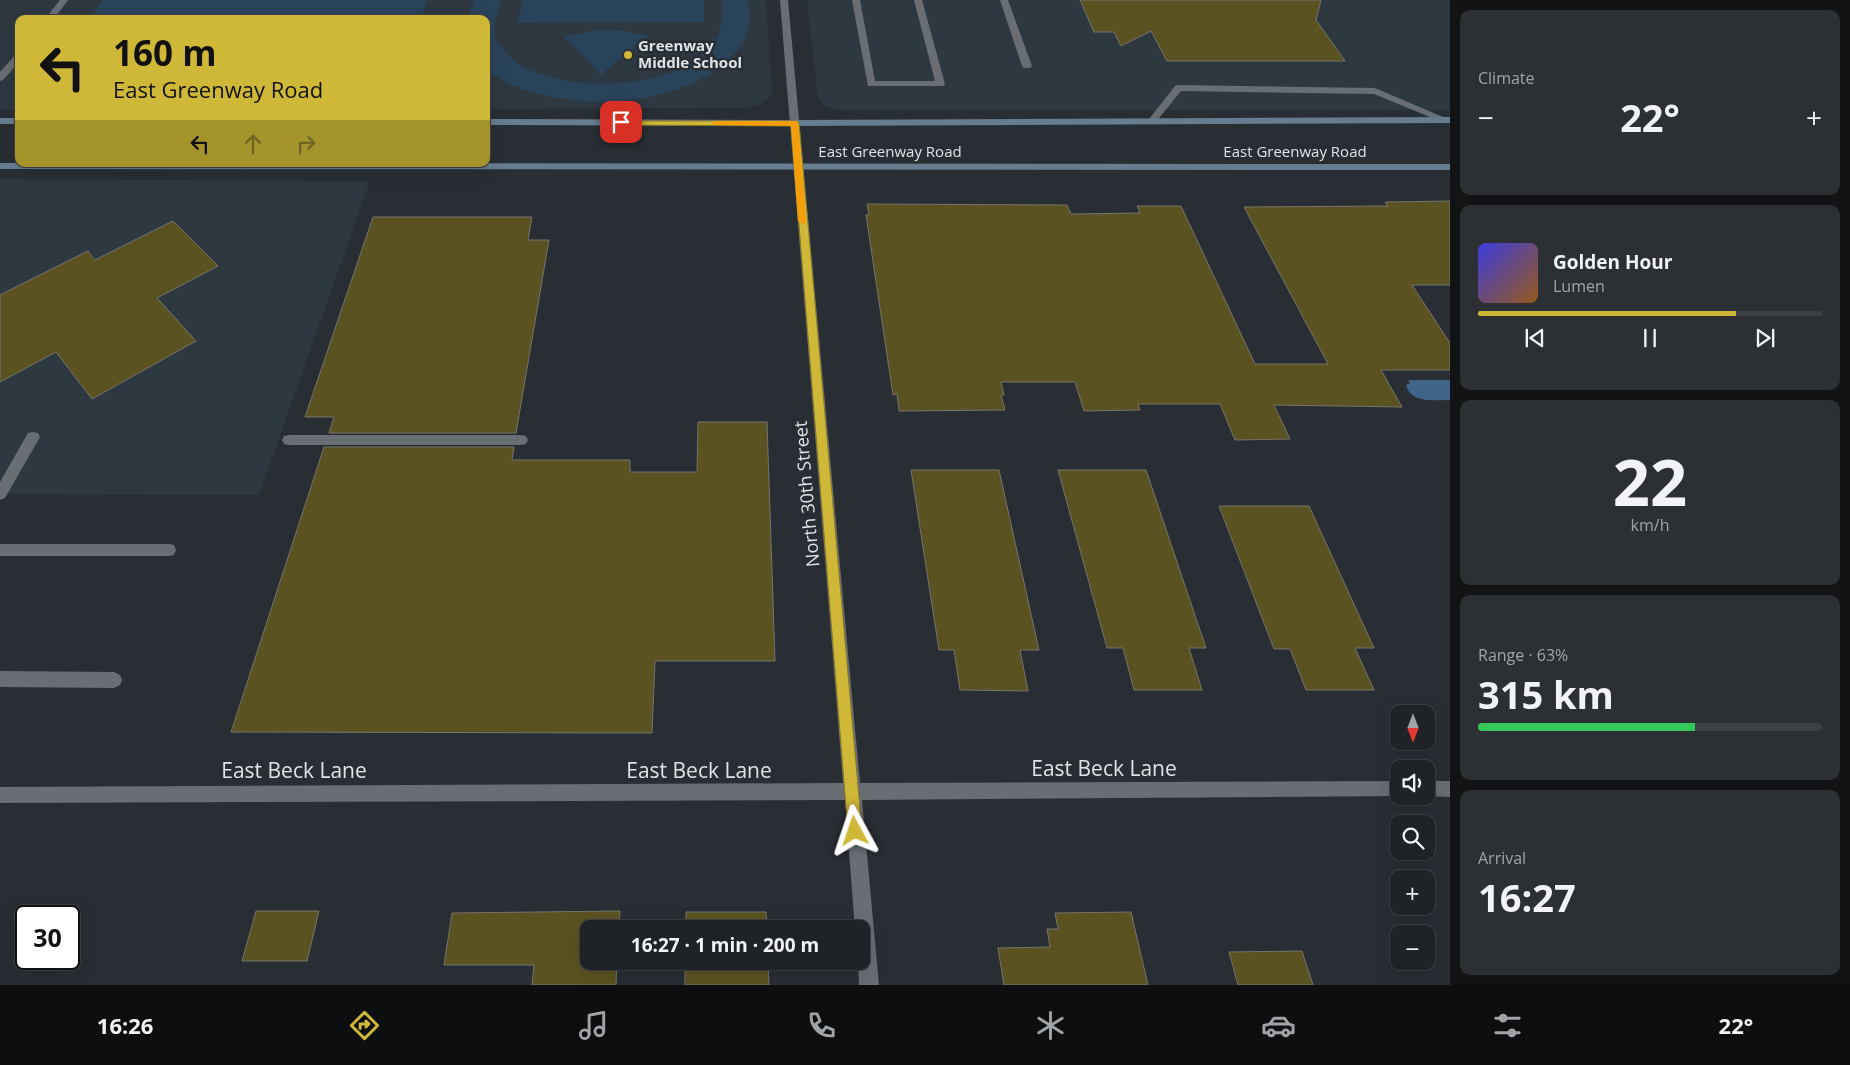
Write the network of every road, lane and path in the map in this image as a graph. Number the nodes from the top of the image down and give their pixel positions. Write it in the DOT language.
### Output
graph roads {
  1 [pos="64,0"];
  2 [pos="784,0"];
  3 [pos="856,0"];
  4 [pos="918,0"];
  5 [pos="1004,0"];
  6 [pos="52,15"];
  7 [pos="15,61"];
  8 [pos="1027,66"];
  9 [pos="0,78"];
  10 [pos="1448,120"];
  11 [pos="0,121"];
  12 [pos="15,121"];
  13 [pos="1152,121"];
  14 [pos="490,122"];
  15 [pos="795,123"];
  16 [pos="0,166"];
  17 [pos="15,166"];
  18 [pos="490,167"];
  19 [pos="798,167"];
  20 [pos="1450,167"];
  21 [pos="33,437"];
  22 [pos="289,440"];
  23 [pos="521,440"];
  24 [pos="0,494"];
  25 [pos="0,550"];
  26 [pos="169,550"];
  27 [pos="0,680"];
  28 [pos="114,680"];
  29 [pos="1390,789"];
  30 [pos="1435,789"];
  31 [pos="1450,789"];
  32 [pos="851,793"];
  33 [pos="0,795"];
  34 [pos="869,985"];
  1 -- 6 [label="street"];
  2 -- 15 [label="street, North 30th Street"];
  3 -- 4 [label="street"];
  5 -- 8 [label="street"];
  7 -- 9 [label="street"];
  10 -- 13 [label="main road, East Greenway Road"];
  10 -- 13 [label="street"];
  11 -- 12 [label="main road"];
  13 -- 15 [label="main road, East Greenway Road"];
  14 -- 15 [label="main road, East Greenway Road"];
  15 -- 19 [label="street, North 30th Street"];
  16 -- 17 [label="main road, East Greenway Road"];
  18 -- 19 [label="main road, East Greenway Road"];
  19 -- 20 [label="main road, East Greenway Road"];
  19 -- 32 [label="street, North 30th Street"];
  21 -- 24 [label="street"];
  22 -- 23 [label="street"];
  25 -- 26 [label="street"];
  27 -- 28 [label="street"];
  29 -- 32 [label="street, East Beck Lane"];
  30 -- 31 [label="street"];
  32 -- 33 [label="street, East Beck Lane"];
  32 -- 34 [label="street, North 30th Street"];
}
